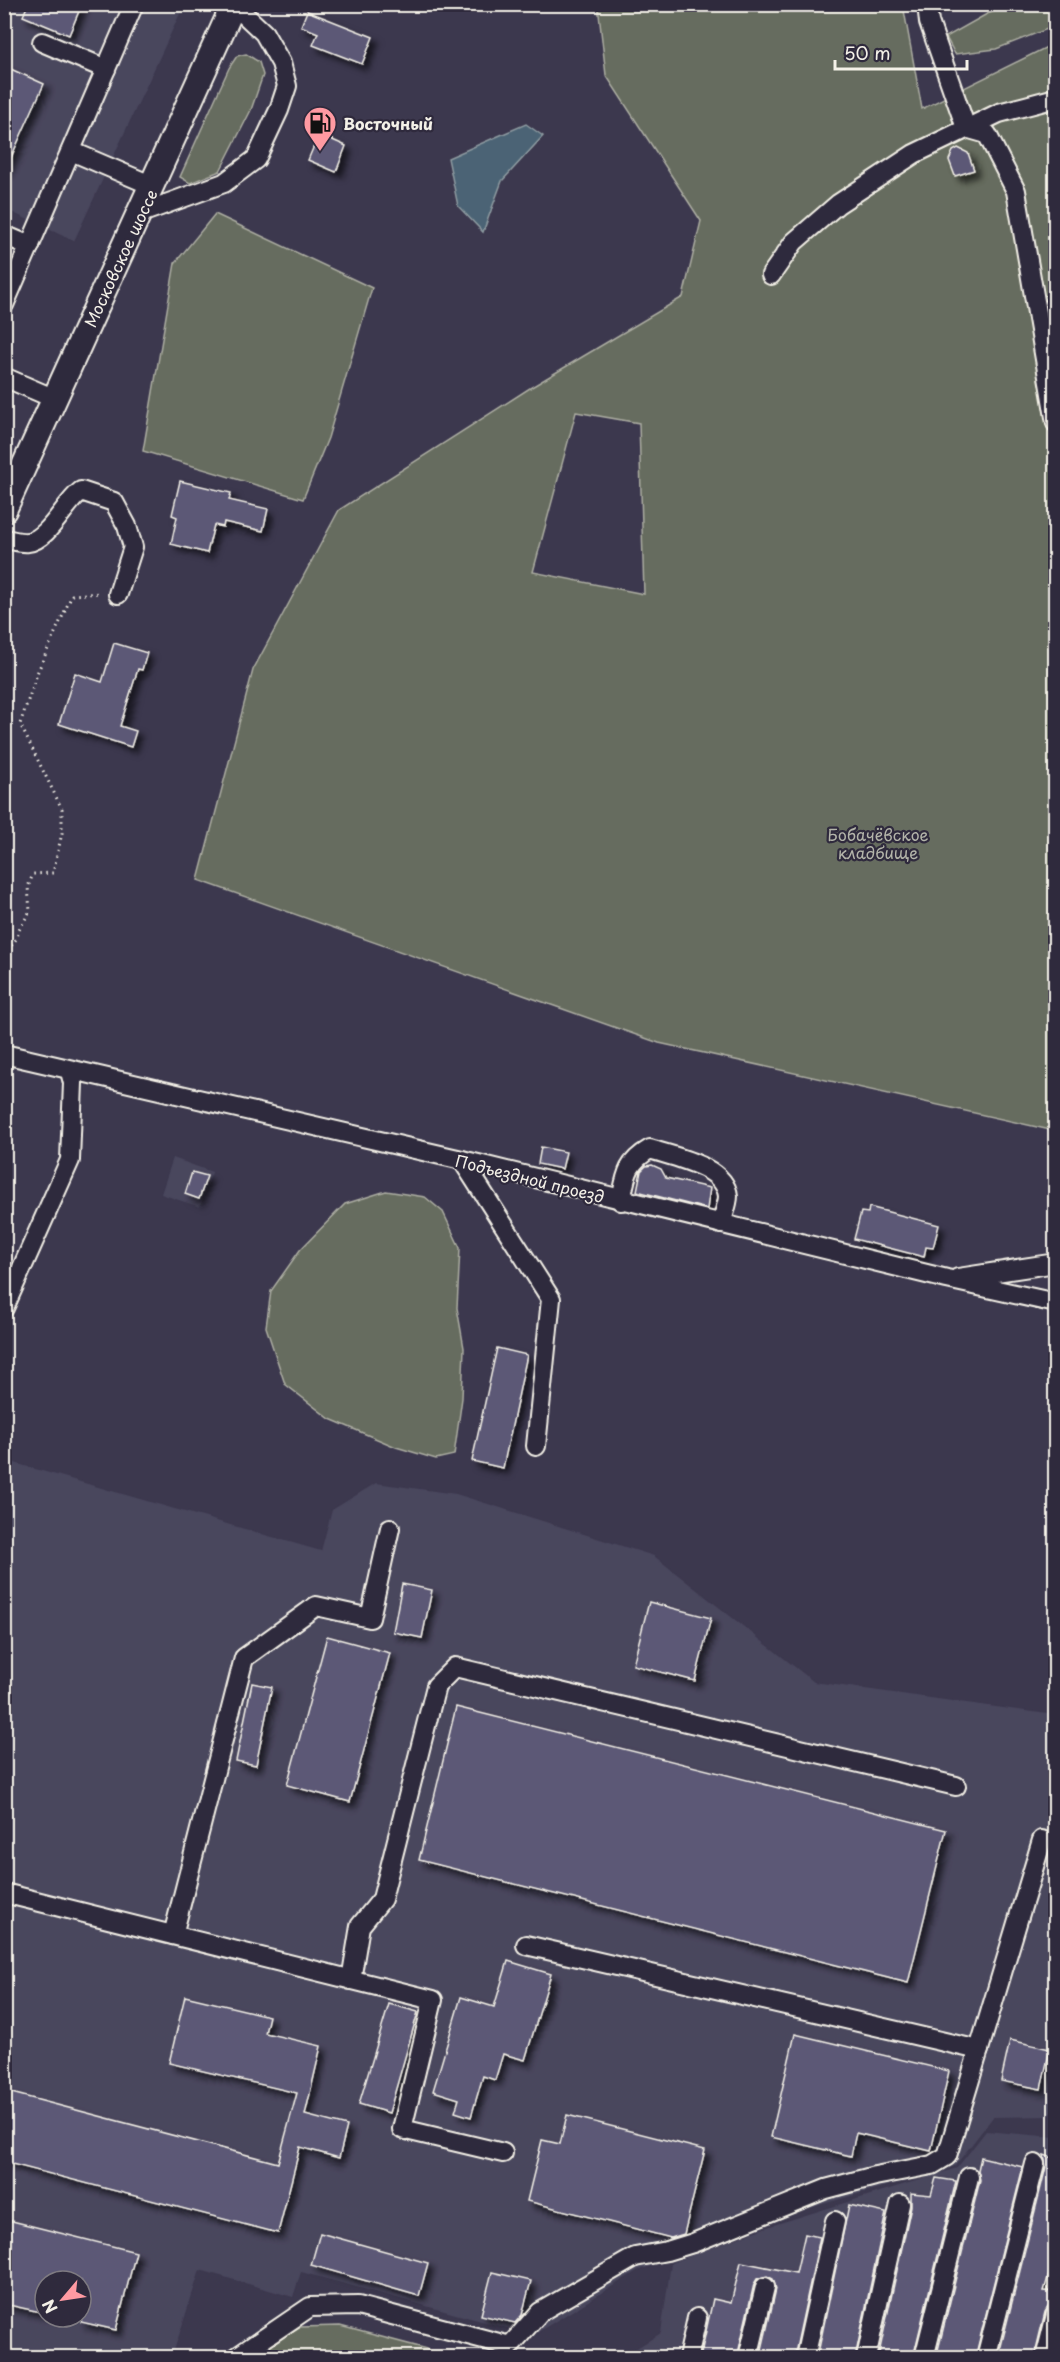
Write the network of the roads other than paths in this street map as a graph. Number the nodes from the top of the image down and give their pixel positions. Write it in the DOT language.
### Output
graph roads {
  1 [pos="134,4"];
  2 [pos="927,4"];
  3 [pos="234,5"];
  4 [pos="42,42"];
  5 [pos="106,69"];
  6 [pos="1056,98"];
  7 [pos="966,128"];
  8 [pos="71,151"];
  9 [pos="153,186"];
  10 [pos="141,213"];
  11 [pos="4,235"];
  12 [pos="30,246"];
  13 [pos="771,275"];
  14 [pos="4,306"];
  15 [pos="4,377"];
  16 [pos="56,399"];
  17 [pos="1056,423"];
  18 [pos="4,510"];
  19 [pos="4,539"];
  20 [pos="118,594"];
  21 [pos="4,1054"];
  22 [pos="70,1071"];
  23 [pos="462,1160"];
  24 [pos="621,1201"];
  25 [pos="721,1224"];
  26 [pos="1056,1263"];
  27 [pos="947,1279"];
  28 [pos="1056,1303"];
  29 [pos="4,1308"];
  30 [pos="536,1446"];
  31 [pos="390,1528"];
  32 [pos="956,1786"];
  33 [pos="1042,1840"];
  34 [pos="4,1893"];
  35 [pos="173,1935"];
  36 [pos="526,1945"];
  37 [pos="351,1980"];
  38 [pos="979,2050"];
  39 [pos="503,2153"];
  40 [pos="1035,2164"];
  41 [pos="969,2176"];
  42 [pos="900,2204"];
  43 [pos="835,2221"];
  44 [pos="765,2287"];
  45 [pos="1056,2315"];
  46 [pos="697,2318"];
  47 [pos="235,2358"];
  48 [pos="688,2358"];
  49 [pos="748,2358"];
  50 [pos="805,2358"];
  51 [pos="866,2358"];
  52 [pos="924,2358"];
  53 [pos="986,2358"];
  54 [pos="1045,2358"];
  1 -- 5 [label="street"];
  2 -- 7 [label="street"];
  3 -- 9 [label="main road, Московское шоссе"];
  3 -- 10 [label="street"];
  4 -- 5 [label="street"];
  5 -- 8 [label="street"];
  6 -- 7 [label="street"];
  7 -- 13 [label="street"];
  7 -- 17 [label="street"];
  8 -- 9 [label="street"];
  8 -- 12 [label="street"];
  9 -- 10 [label="main road, Московское шоссе"];
  10 -- 16 [label="main road, Московское шоссе"];
  11 -- 12 [label="street"];
  12 -- 14 [label="street"];
  15 -- 16 [label="street"];
  16 -- 18 [label="main road, Московское шоссе"];
  19 -- 20 [label="street"];
  21 -- 22 [label="street, Подъездной проезд"];
  22 -- 23 [label="street, Подъездной проезд"];
  22 -- 29 [label="street"];
  23 -- 24 [label="street, Подъездной проезд"];
  23 -- 30 [label="street"];
  24 -- 25 [label="street, Подъездной проезд"];
  24 -- 25 [label="street"];
  25 -- 27 [label="street, Подъездной проезд"];
  26 -- 27 [label="street"];
  27 -- 28 [label="street, Подъездной проезд"];
  31 -- 35 [label="street"];
  32 -- 37 [label="street"];
  33 -- 38 [label="street"];
  34 -- 35 [label="street"];
  35 -- 37 [label="street"];
  36 -- 38 [label="street"];
  37 -- 39 [label="street"];
  38 -- 47 [label="street"];
  40 -- 53 [label="street"];
  41 -- 52 [label="street"];
  42 -- 51 [label="street"];
  43 -- 50 [label="street"];
  44 -- 49 [label="street"];
  45 -- 54 [label="street"];
  46 -- 48 [label="street"];
}
